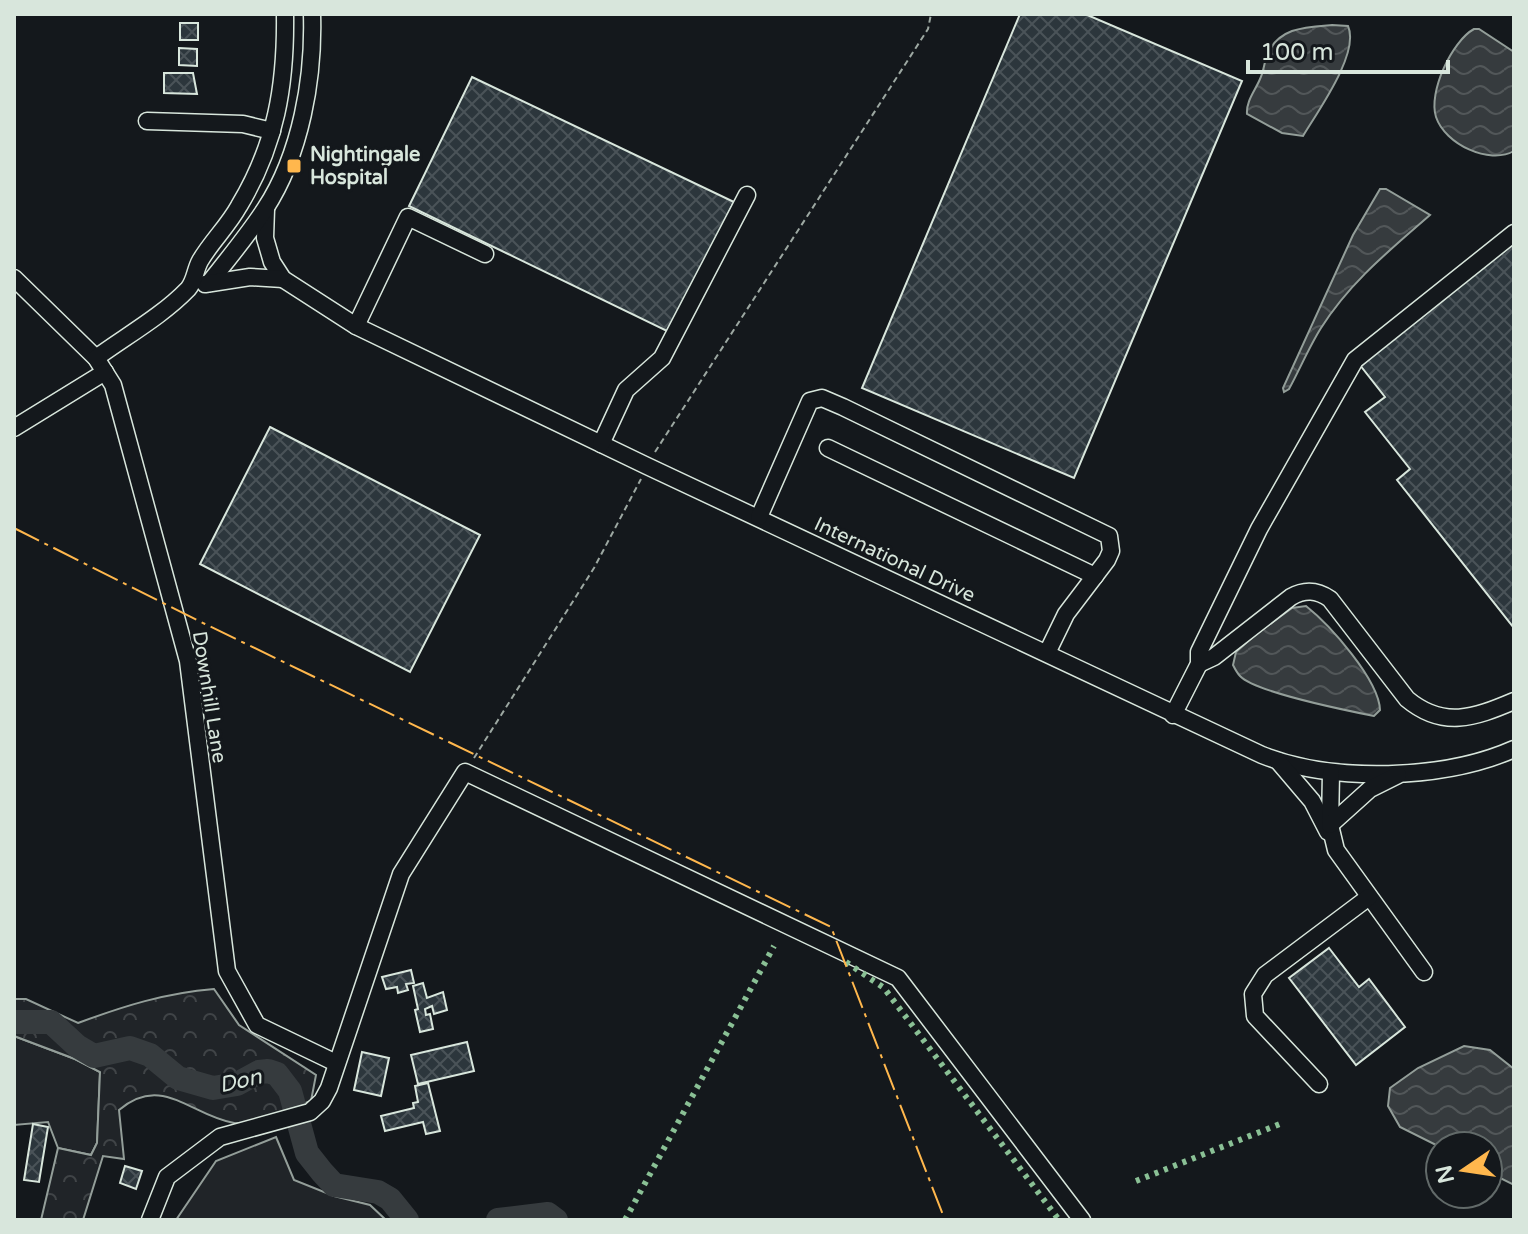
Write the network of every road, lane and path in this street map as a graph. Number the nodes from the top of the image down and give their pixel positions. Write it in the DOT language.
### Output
graph roads {
  1 [pos="285,14"];
  2 [pos="312,14"];
  3 [pos="931,14"];
  4 [pos="147,121"];
  5 [pos="272,131"];
  6 [pos="747,195"];
  7 [pos="266,209"];
  8 [pos="1514,233"];
  9 [pos="219,236"];
  10 [pos="236,248"];
  11 [pos="485,254"];
  12 [pos="269,270"];
  13 [pos="14,278"];
  14 [pos="209,283"];
  15 [pos="191,285"];
  16 [pos="356,326"];
  17 [pos="100,365"];
  18 [pos="14,428"];
  19 [pos="601,444"];
  20 [pos="828,448"];
  21 [pos="654,453"];
  22 [pos="640,480"];
  23 [pos="759,517"];
  24 [pos="1095,576"];
  25 [pos="1047,653"];
  26 [pos="1199,664"];
  27 [pos="1514,701"];
  28 [pos="1173,715"];
  29 [pos="1514,749"];
  30 [pos="1278,761"];
  31 [pos="465,772"];
  32 [pos="1331,773"];
  33 [pos="1403,773"];
  34 [pos="1331,831"];
  35 [pos="1369,897"];
  36 [pos="1424,972"];
  37 [pos="336,1063"];
  38 [pos="1319,1084"];
  39 [pos="150,1220"];
  40 [pos="1082,1220"];
  1 -- 5 [label="street"];
  2 -- 7 [label="street, International Drive"];
  3 -- 21 [label="path"];
  4 -- 5 [label="street"];
  5 -- 9 [label="street"];
  6 -- 19 [label="street"];
  7 -- 10 [label="street, International Drive"];
  7 -- 12 [label="street, International Drive"];
  8 -- 26 [label="street"];
  9 -- 10 [label="street, International Drive"];
  9 -- 15 [label="street"];
  10 -- 12 [label="street, International Drive"];
  10 -- 14 [label="street, International Drive"];
  11 -- 16 [label="street"];
  12 -- 14 [label="street"];
  12 -- 16 [label="street, International Drive"];
  13 -- 17 [label="street, Downhill Lane"];
  14 -- 15 [label="street"];
  15 -- 17 [label="street"];
  16 -- 19 [label="street, International Drive"];
  17 -- 18 [label="street"];
  17 -- 37 [label="street, Downhill Lane"];
  19 -- 23 [label="street, International Drive"];
  20 -- 24 [label="street"];
  22 -- 31 [label="path"];
  23 -- 24 [label="street"];
  23 -- 25 [label="street, International Drive"];
  24 -- 25 [label="street"];
  25 -- 28 [label="street, International Drive"];
  26 -- 27 [label="street"];
  26 -- 28 [label="street"];
  28 -- 30 [label="street, International Drive"];
  29 -- 33 [label="street, International Drive"];
  30 -- 32 [label="street, International Drive"];
  30 -- 34 [label="street"];
  31 -- 37 [label="street"];
  31 -- 40 [label="street"];
  32 -- 33 [label="street, International Drive"];
  32 -- 34 [label="street"];
  33 -- 34 [label="street"];
  34 -- 35 [label="street"];
  35 -- 36 [label="street"];
  35 -- 38 [label="street"];
  37 -- 39 [label="street"];
}
